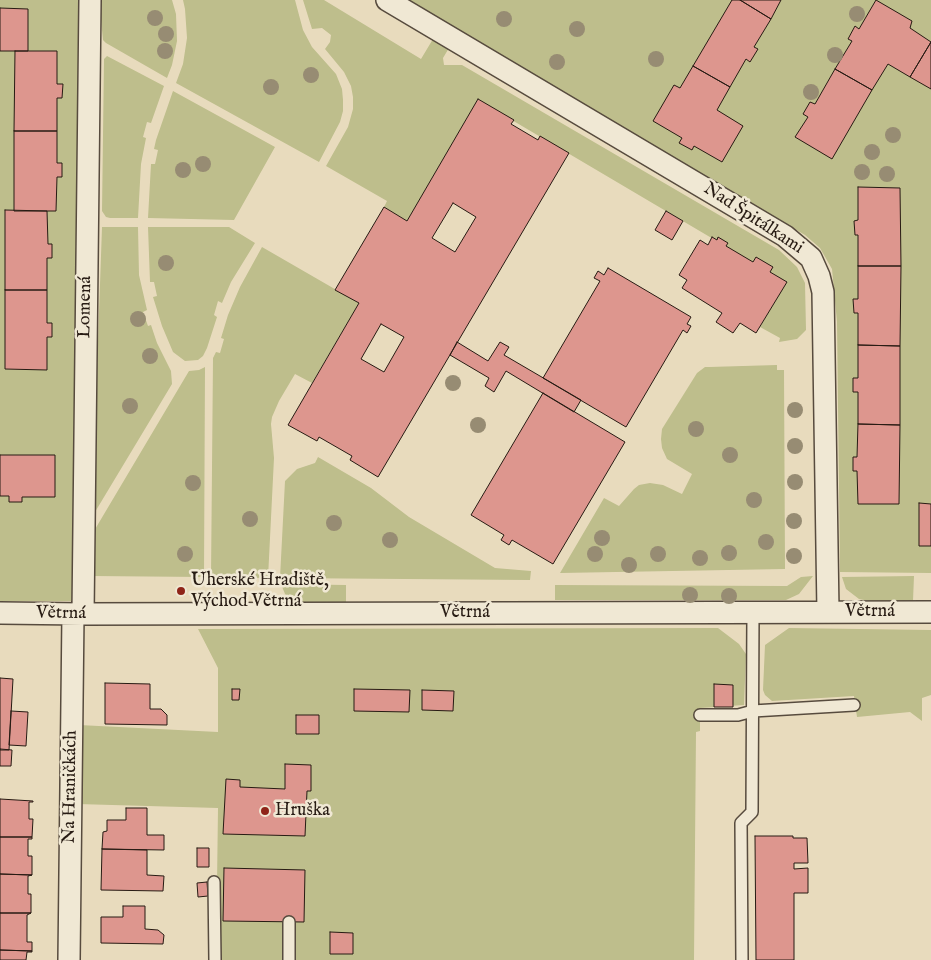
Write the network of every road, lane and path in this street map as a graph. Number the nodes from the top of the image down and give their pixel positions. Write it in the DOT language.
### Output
graph roads {
  1 [pos="90,0"];
  2 [pos="387,0"];
  3 [pos="0,612"];
  4 [pos="753,612"];
  5 [pos="828,612"];
  6 [pos="931,612"];
  7 [pos="78,614"];
  8 [pos="854,705"];
  9 [pos="752,711"];
  10 [pos="700,715"];
  11 [pos="214,882"];
  12 [pos="289,922"];
  13 [pos="69,960"];
  14 [pos="215,960"];
  15 [pos="290,960"];
  16 [pos="742,960"];
  1 -- 7 [label="street, Lomená"];
  2 -- 5 [label="street, Nad Špitálkami"];
  3 -- 7 [label="street, Větrná"];
  4 -- 5 [label="street, Větrná"];
  4 -- 7 [label="street, Větrná"];
  4 -- 9 [label="lane"];
  5 -- 6 [label="street, Větrná"];
  7 -- 13 [label="street, Na Hraničkách"];
  8 -- 9 [label="lane"];
  9 -- 10 [label="lane"];
  9 -- 16 [label="lane"];
  11 -- 14 [label="lane"];
  12 -- 15 [label="lane"];
}
